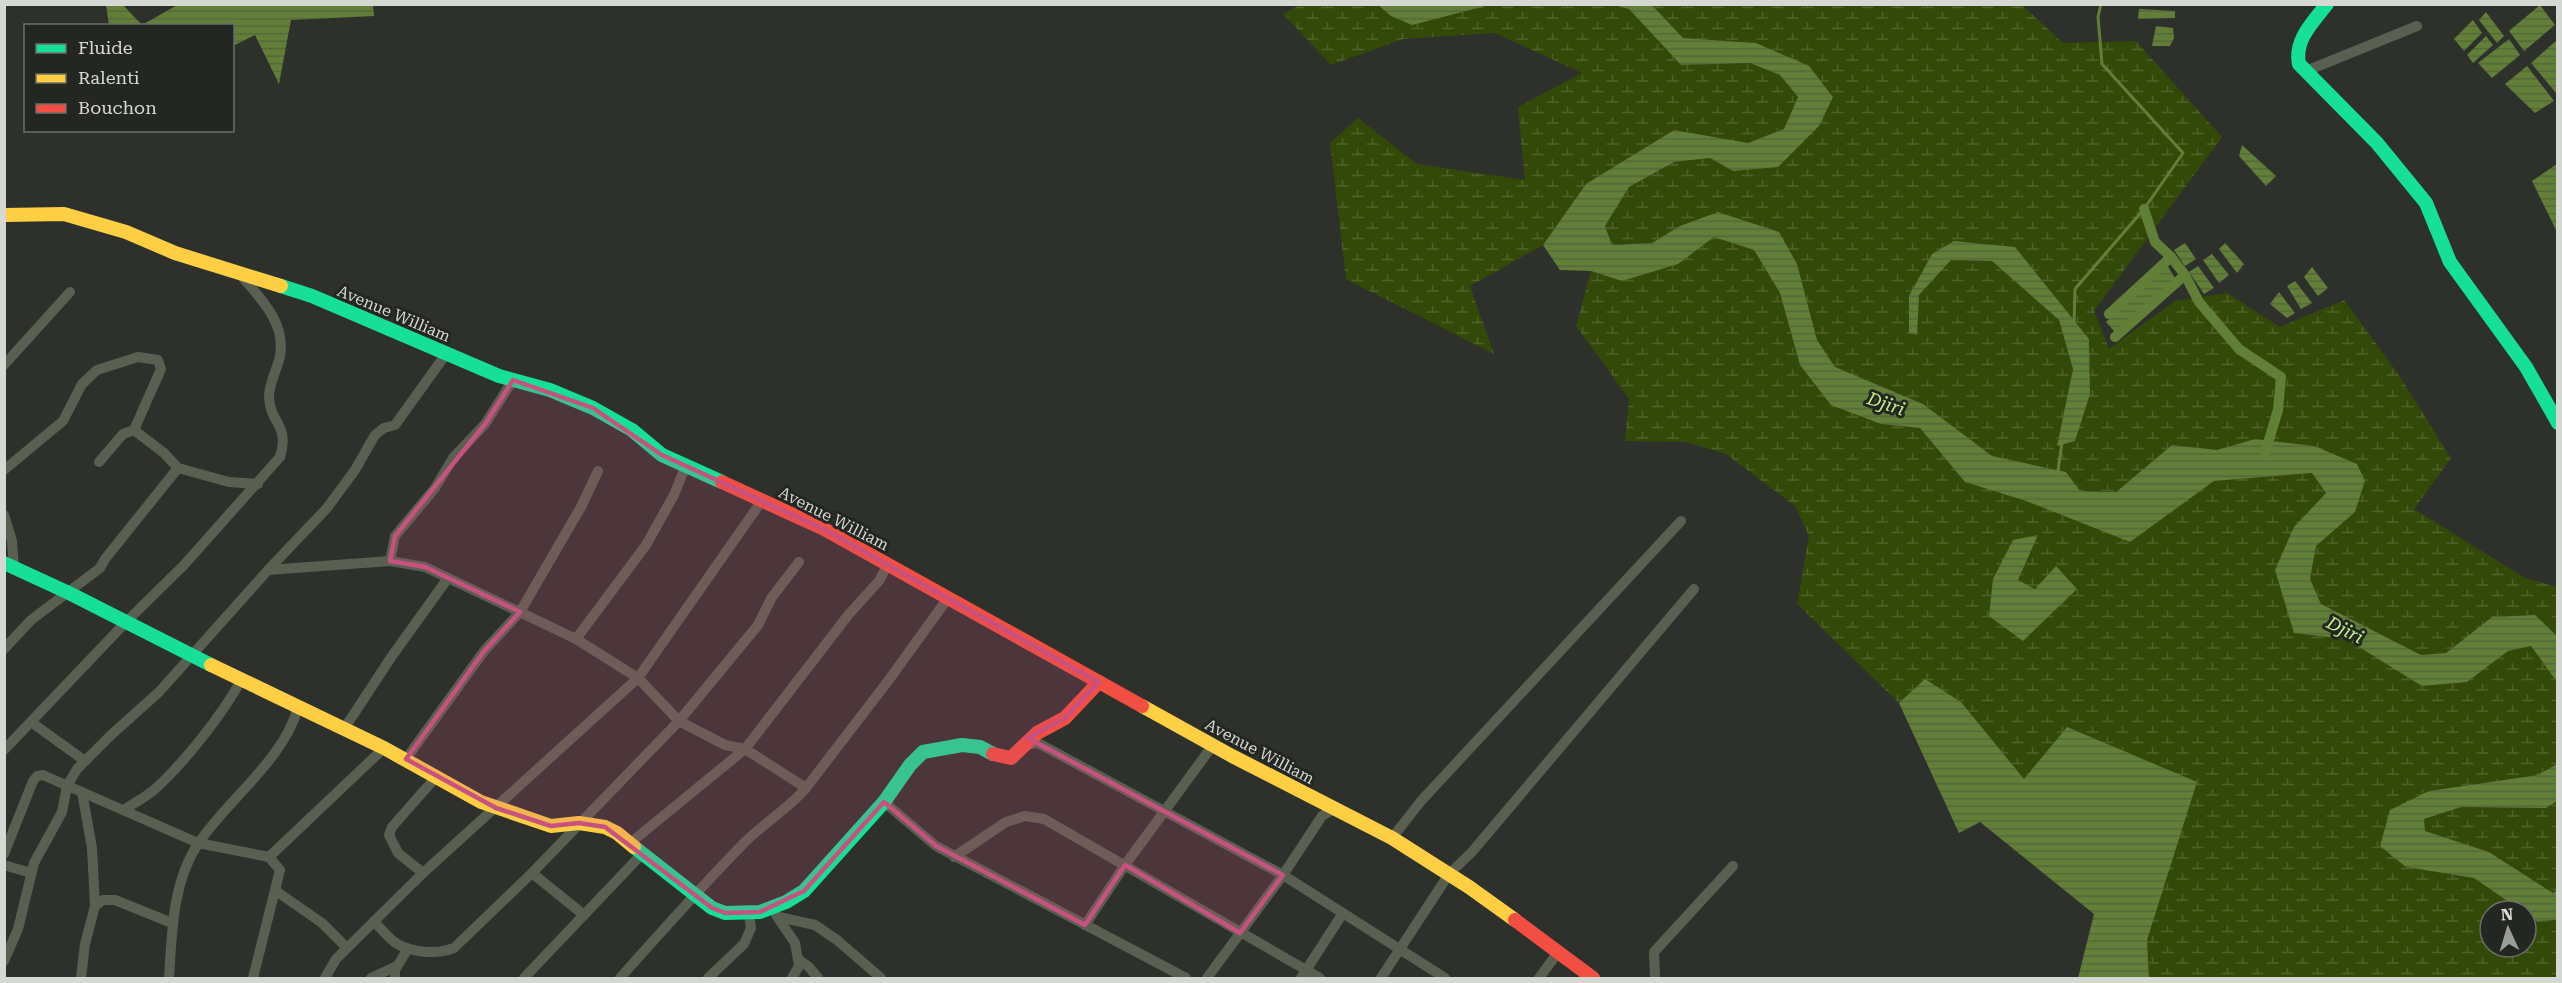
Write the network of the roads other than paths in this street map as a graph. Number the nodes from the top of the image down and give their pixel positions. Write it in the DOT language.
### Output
graph roads {
  1 [pos="2319,8"];
  2 [pos="2417,26"];
  3 [pos="2306,71"];
  4 [pos="4,215"];
  5 [pos="238,272"];
  6 [pos="70,292"];
  7 [pos="446,354"];
  8 [pos="4,365"];
  9 [pos="513,380"];
  10 [pos="2558,423"];
  11 [pos="134,430"];
  12 [pos="99,462"];
  13 [pos="686,465"];
  14 [pos="178,468"];
  15 [pos="4,470"];
  16 [pos="598,471"];
  17 [pos="258,484"];
  18 [pos="762,499"];
  19 [pos="4,515"];
  20 [pos="1681,521"];
  21 [pos="390,561"];
  22 [pos="799,562"];
  23 [pos="888,564"];
  24 [pos="9,566"];
  25 [pos="268,570"];
  26 [pos="448,578"];
  27 [pos="1694,589"];
  28 [pos="69,593"];
  29 [pos="948,598"];
  30 [pos="520,612"];
  31 [pos="126,622"];
  32 [pos="576,639"];
  33 [pos="4,649"];
  34 [pos="191,656"];
  35 [pos="638,678"];
  36 [pos="241,680"];
  37 [pos="1099,682"];
  38 [pos="298,707"];
  39 [pos="679,720"];
  40 [pos="31,722"];
  41 [pos="344,729"];
  42 [pos="1023,745"];
  43 [pos="1213,745"];
  44 [pos="384,748"];
  45 [pos="745,749"];
  46 [pos="4,750"];
  47 [pos="406,759"];
  48 [pos="85,760"];
  49 [pos="436,777"];
  50 [pos="67,786"];
  51 [pos="806,788"];
  52 [pos="82,792"];
  53 [pos="884,802"];
  54 [pos="496,807"];
  55 [pos="1334,809"];
  56 [pos="124,810"];
  57 [pos="1166,812"];
  58 [pos="579,823"];
  59 [pos="1392,838"];
  60 [pos="198,843"];
  61 [pos="629,844"];
  62 [pos="4,854"];
  63 [pos="641,855"];
  64 [pos="269,857"];
  65 [pos="954,857"];
  66 [pos="4,865"];
  67 [pos="1125,865"];
  68 [pos="1733,866"];
  69 [pos="31,873"];
  70 [pos="423,873"];
  71 [pos="532,873"];
  72 [pos="1449,874"];
  73 [pos="1283,875"];
  74 [pos="276,891"];
  75 [pos="693,895"];
  76 [pos="96,906"];
  77 [pos="1343,913"];
  78 [pos="749,914"];
  79 [pos="772,914"];
  80 [pos="584,915"];
  81 [pos="374,921"];
  82 [pos="172,923"];
  83 [pos="1085,926"];
  84 [pos="1240,933"];
  85 [pos="347,948"];
  86 [pos="406,950"];
  87 [pos="1400,950"];
  88 [pos="1559,951"];
  89 [pos="798,959"];
  90 [pos="4,961"];
  91 [pos="397,966"];
  92 [pos="1303,974"];
  93 [pos="81,978"];
  94 [pos="170,978"];
  95 [pos="254,978"];
  96 [pos="325,978"];
  97 [pos="370,978"];
  98 [pos="395,978"];
  99 [pos="524,978"];
  100 [pos="620,978"];
  101 [pos="708,978"];
  102 [pos="792,978"];
  103 [pos="818,978"];
  104 [pos="881,978"];
  105 [pos="1186,978"];
  106 [pos="1207,978"];
  107 [pos="1320,978"];
  108 [pos="1381,978"];
  109 [pos="1445,978"];
  110 [pos="1539,978"];
  111 [pos="1593,978"];
  112 [pos="1655,978"];
  1 -- 3 [label="street"];
  2 -- 3 [label="street"];
  3 -- 10 [label="street"];
  4 -- 5 [label="street, Avenue William"];
  5 -- 7 [label="street, Avenue William"];
  5 -- 17 [label="street"];
  6 -- 8 [label="street"];
  7 -- 9 [label="street, Avenue William"];
  7 -- 25 [label="street"];
  9 -- 13 [label="street, Avenue William"];
  9 -- 21 [label="street"];
  11 -- 12 [label="street"];
  11 -- 14 [label="street"];
  11 -- 15 [label="street"];
  13 -- 18 [label="street, Avenue William"];
  13 -- 32 [label="street"];
  14 -- 17 [label="street"];
  14 -- 28 [label="street"];
  16 -- 30 [label="street"];
  17 -- 31 [label="street"];
  18 -- 23 [label="street, Avenue William"];
  18 -- 35 [label="street"];
  19 -- 24 [label="street"];
  20 -- 59 [label="street"];
  21 -- 25 [label="street"];
  21 -- 26 [label="street"];
  22 -- 39 [label="street"];
  23 -- 29 [label="street, Avenue William"];
  23 -- 45 [label="street"];
  24 -- 28 [label="street"];
  25 -- 34 [label="street"];
  26 -- 30 [label="street"];
  26 -- 41 [label="street"];
  27 -- 72 [label="street"];
  28 -- 31 [label="street"];
  28 -- 33 [label="street"];
  29 -- 37 [label="street, Avenue William"];
  29 -- 51 [label="street"];
  30 -- 32 [label="street"];
  30 -- 47 [label="street"];
  31 -- 34 [label="street"];
  31 -- 40 [label="street"];
  32 -- 35 [label="street"];
  34 -- 36 [label="street"];
  34 -- 48 [label="street"];
  35 -- 39 [label="street"];
  35 -- 54 [label="street"];
  36 -- 38 [label="street"];
  36 -- 56 [label="street"];
  37 -- 42 [label="street"];
  37 -- 43 [label="street, Avenue William"];
  38 -- 41 [label="street"];
  38 -- 60 [label="street"];
  39 -- 45 [label="street"];
  39 -- 58 [label="street"];
  40 -- 46 [label="street"];
  40 -- 48 [label="street"];
  41 -- 44 [label="street"];
  42 -- 53 [label="street"];
  42 -- 57 [label="street"];
  43 -- 55 [label="street, Avenue William"];
  43 -- 57 [label="street"];
  44 -- 47 [label="street"];
  44 -- 64 [label="street"];
  45 -- 51 [label="street"];
  45 -- 61 [label="street"];
  47 -- 49 [label="street"];
  48 -- 50 [label="street"];
  49 -- 54 [label="street"];
  49 -- 70 [label="street"];
  50 -- 52 [label="street"];
  50 -- 62 [label="street"];
  50 -- 69 [label="street"];
  51 -- 75 [label="street"];
  52 -- 56 [label="street"];
  52 -- 76 [label="street"];
  53 -- 65 [label="street"];
  53 -- 79 [label="street"];
  54 -- 58 [label="street"];
  54 -- 70 [label="street"];
  55 -- 59 [label="street, Avenue William"];
  55 -- 73 [label="street"];
  56 -- 60 [label="street"];
  57 -- 67 [label="street"];
  57 -- 73 [label="street"];
  58 -- 61 [label="street"];
  58 -- 71 [label="street"];
  59 -- 72 [label="street, Avenue William"];
  60 -- 64 [label="street"];
  60 -- 82 [label="street"];
  61 -- 63 [label="street"];
  63 -- 75 [label="street"];
  63 -- 80 [label="street"];
  64 -- 74 [label="street"];
  65 -- 67 [label="street"];
  65 -- 83 [label="street"];
  66 -- 69 [label="street"];
  67 -- 83 [label="street"];
  67 -- 84 [label="street"];
  68 -- 112 [label="street"];
  69 -- 90 [label="street"];
  70 -- 81 [label="street"];
  71 -- 80 [label="street"];
  71 -- 86 [label="street"];
  72 -- 87 [label="street"];
  72 -- 88 [label="street, Avenue William"];
  73 -- 77 [label="street"];
  73 -- 84 [label="street"];
  74 -- 85 [label="street"];
  74 -- 95 [label="street"];
  75 -- 78 [label="street"];
  75 -- 100 [label="street"];
  76 -- 82 [label="street"];
  76 -- 93 [label="street"];
  77 -- 87 [label="street"];
  77 -- 92 [label="street"];
  78 -- 79 [label="street"];
  78 -- 101 [label="street"];
  79 -- 89 [label="street"];
  79 -- 104 [label="street"];
  80 -- 99 [label="street"];
  81 -- 85 [label="street"];
  81 -- 86 [label="street"];
  82 -- 94 [label="street"];
  83 -- 105 [label="street"];
  84 -- 92 [label="street"];
  84 -- 106 [label="street"];
  85 -- 96 [label="street"];
  86 -- 91 [label="street"];
  87 -- 108 [label="street"];
  87 -- 109 [label="street"];
  88 -- 110 [label="street"];
  88 -- 111 [label="street, Avenue William"];
  89 -- 102 [label="street"];
  89 -- 103 [label="street"];
  91 -- 97 [label="street"];
  91 -- 98 [label="street"];
  92 -- 107 [label="street"];
}
